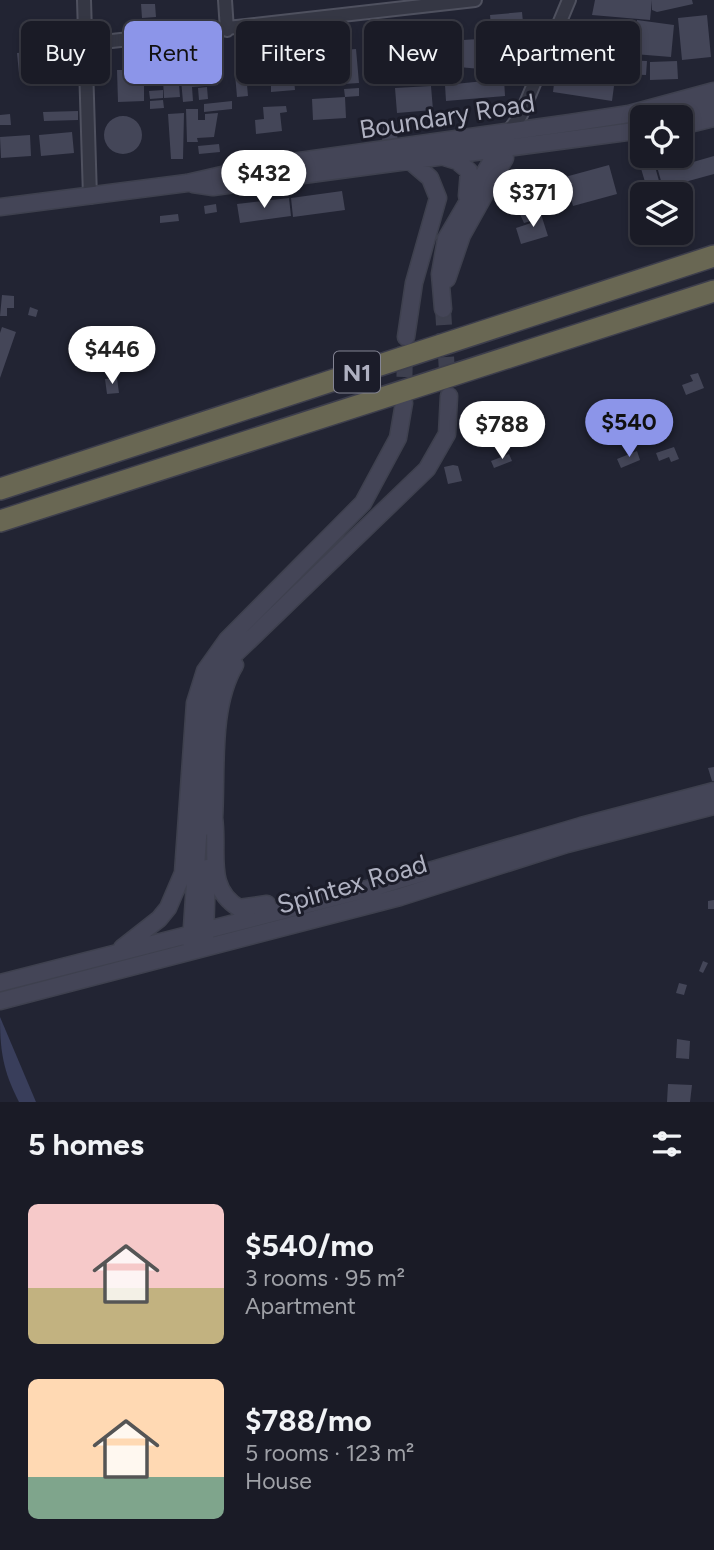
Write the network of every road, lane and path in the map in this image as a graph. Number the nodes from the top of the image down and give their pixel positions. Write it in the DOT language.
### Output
graph roads {
  1 [pos="84,0"];
  2 [pos="225,0"];
  3 [pos="475,0"];
  4 [pos="569,0"];
  5 [pos="364,7"];
  6 [pos="84,21"];
  7 [pos="227,30"];
  8 [pos="110,42"];
  9 [pos="86,84"];
  10 [pos="714,91"];
  11 [pos="714,103"];
  12 [pos="693,108"];
  13 [pos="714,118"];
  14 [pos="693,123"];
  15 [pos="517,125"];
  16 [pos="630,128"];
  17 [pos="621,131"];
  18 [pos="630,131"];
  19 [pos="546,144"];
  20 [pos="505,149"];
  21 [pos="438,156"];
  22 [pos="410,160"];
  23 [pos="187,183"];
  24 [pos="493,184"];
  25 [pos="90,197"];
  26 [pos="464,206"];
  27 [pos="0,207"];
  28 [pos="714,256"];
  29 [pos="443,291"];
  30 [pos="714,291"];
  31 [pos="714,306"];
  32 [pos="443,309"];
  33 [pos="405,337"];
  34 [pos="462,373"];
  35 [pos="449,396"];
  36 [pos="404,403"];
  37 [pos="0,489"];
  38 [pos="0,521"];
  39 [pos="306,588"];
  40 [pos="279,589"];
  41 [pos="249,642"];
  42 [pos="714,792"];
  43 [pos="714,806"];
  44 [pos="214,818"];
  45 [pos="461,861"];
  46 [pos="197,933"];
  47 [pos="200,952"];
  48 [pos="115,954"];
  49 [pos="0,983"];
  50 [pos="0,1001"];
  1 -- 6 [label="street"];
  2 -- 7 [label="street"];
  3 -- 5 [label="street"];
  4 -- 15 [label="street"];
  5 -- 7 [label="street"];
  7 -- 8 [label="street"];
  9 -- 25 [label="street"];
  10 -- 15 [label="main road, Boundary Road"];
  11 -- 12 [label="main road"];
  13 -- 14 [label="main road"];
  15 -- 20 [label="main road"];
  15 -- 23 [label="main road, Boundary Road"];
  16 -- 17 [label="main road"];
  17 -- 18 [label="main road, Boundary Road"];
  17 -- 19 [label="main road, Boundary Road"];
  19 -- 20 [label="main road, Boundary Road"];
  19 -- 24 [label="main road"];
  20 -- 21 [label="main road, Boundary Road"];
  20 -- 24 [label="main road"];
  20 -- 26 [label="main road"];
  21 -- 22 [label="main road, Boundary Road"];
  21 -- 26 [label="main road"];
  22 -- 23 [label="main road, Boundary Road"];
  22 -- 33 [label="main road"];
  23 -- 25 [label="main road, Boundary Road"];
  24 -- 29 [label="main road"];
  25 -- 27 [label="main road, Boundary Road"];
  26 -- 29 [label="main road"];
  28 -- 37 [label="highway, N1"];
  29 -- 32 [label="main road"];
  30 -- 34 [label="highway, N1"];
  31 -- 34 [label="highway"];
  34 -- 38 [label="highway, N1"];
  35 -- 39 [label="main road"];
  36 -- 40 [label="main road"];
  39 -- 40 [label="main road"];
  39 -- 41 [label="main road"];
  40 -- 48 [label="main road"];
  41 -- 44 [label="main road"];
  41 -- 46 [label="main road"];
  42 -- 45 [label="main road, Spintex Road"];
  43 -- 47 [label="main road, Spintex Road"];
  44 -- 45 [label="main road"];
  44 -- 46 [label="main road"];
  45 -- 46 [label="main road, Spintex Road"];
  46 -- 47 [label="main road"];
  46 -- 48 [label="main road, Spintex Road"];
  47 -- 50 [label="main road, Spintex Road"];
  48 -- 49 [label="main road, Spintex Road"];
}
